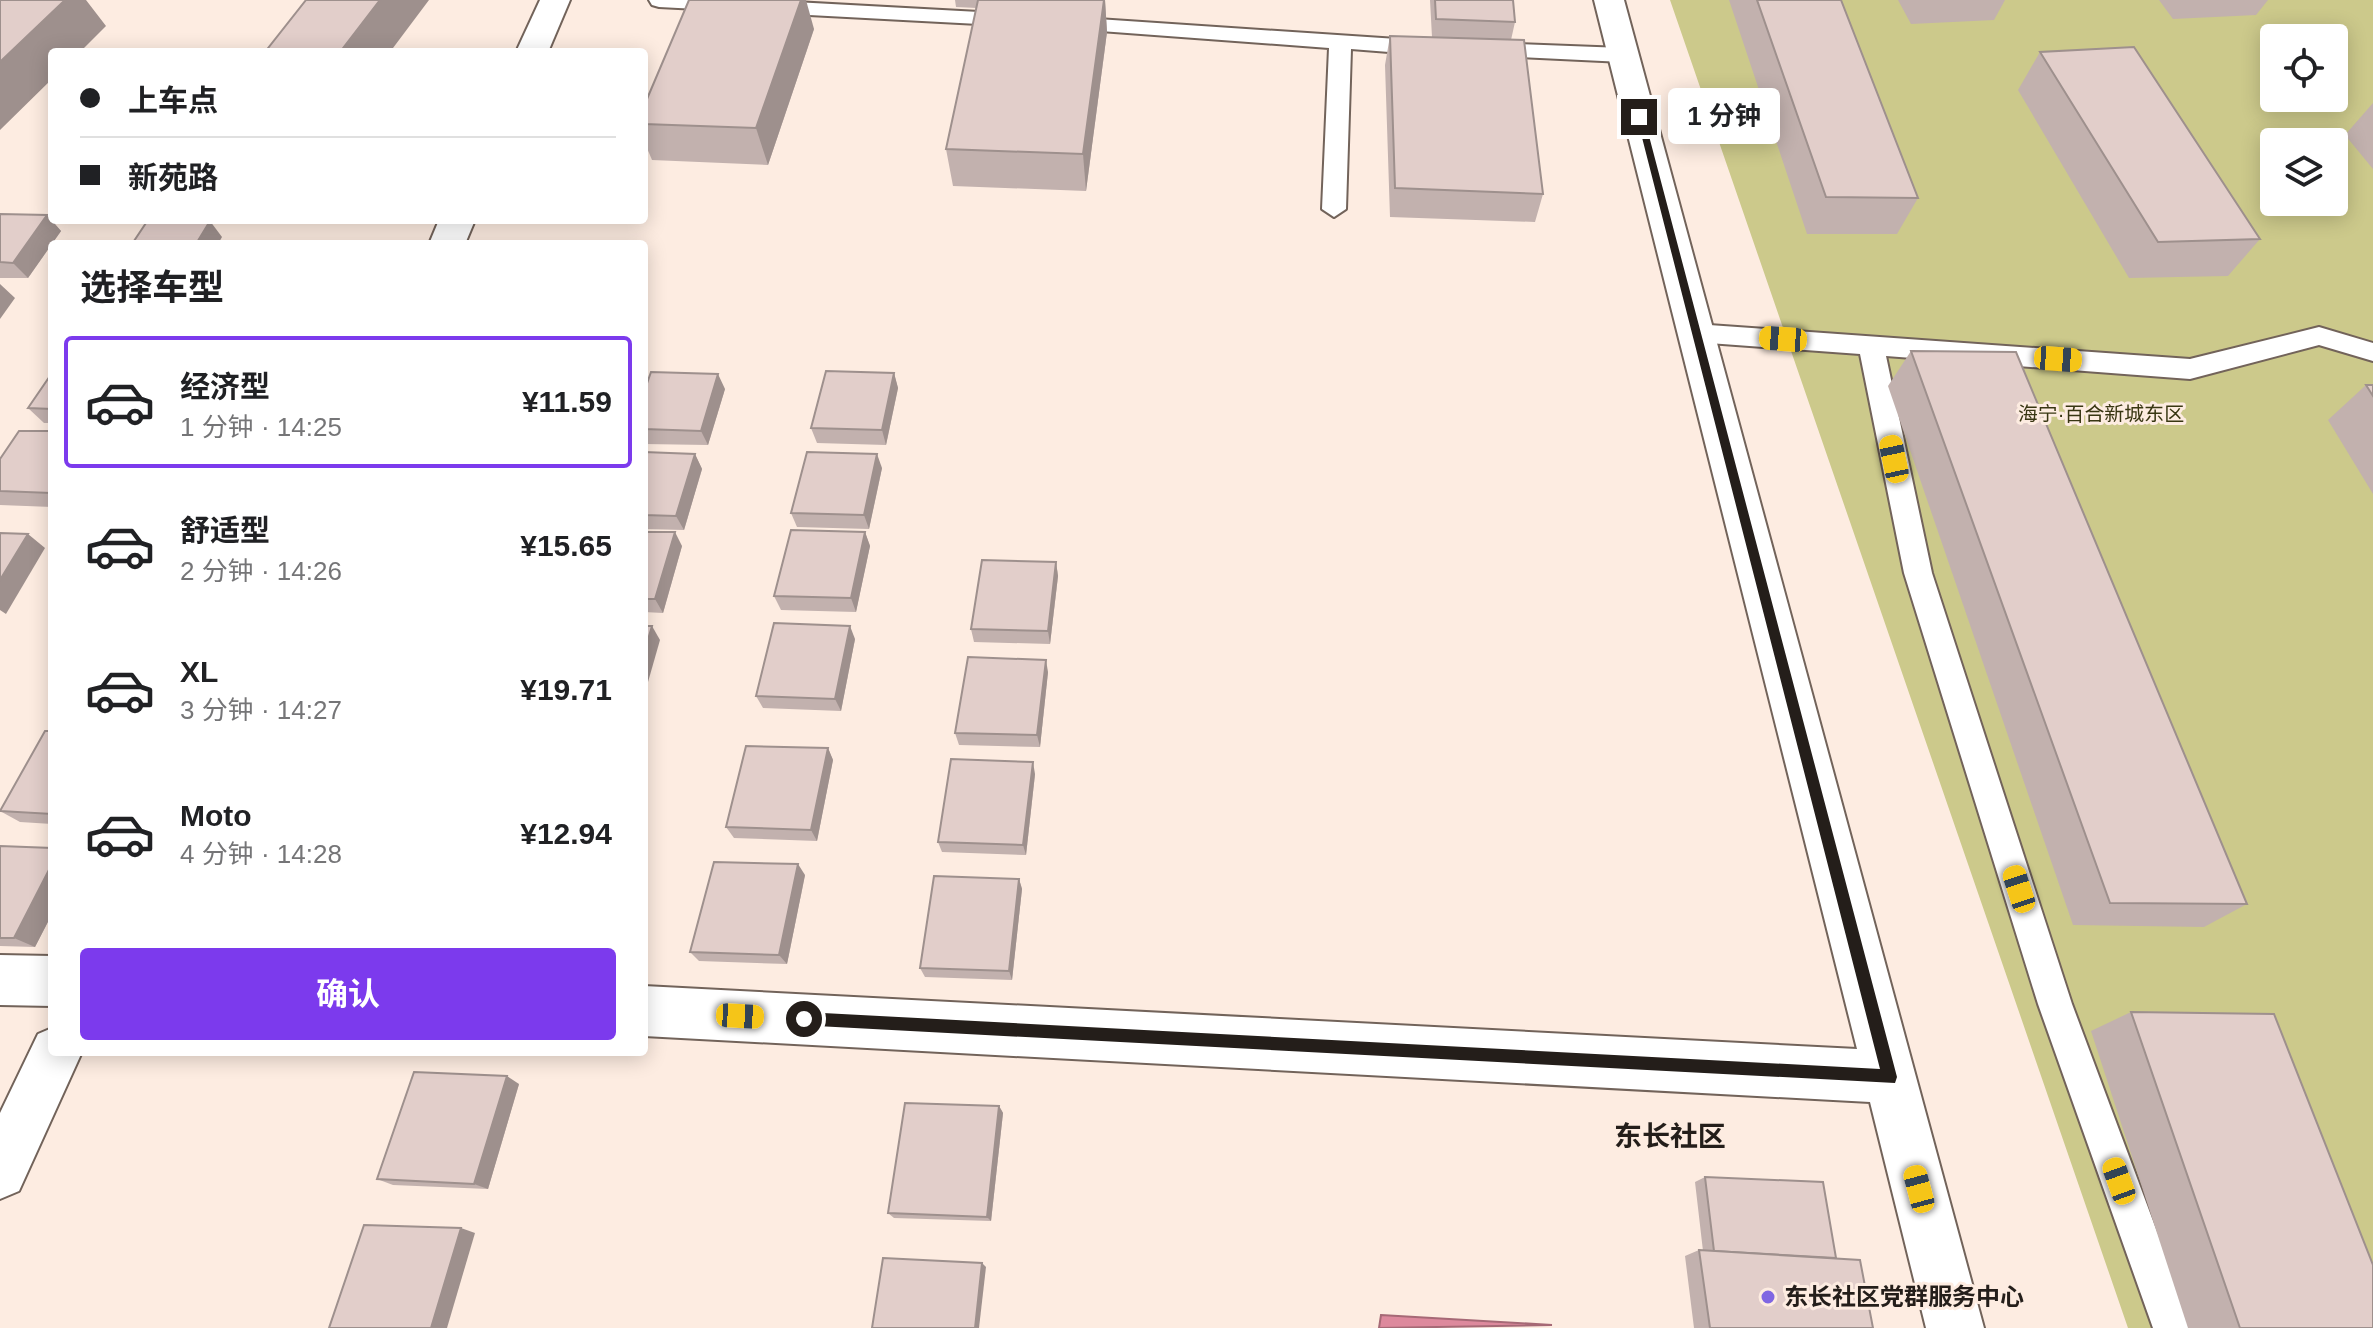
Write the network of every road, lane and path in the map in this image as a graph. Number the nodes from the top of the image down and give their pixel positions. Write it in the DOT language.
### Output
graph roads {
  1 [pos="555,0"];
  2 [pos="1609,0"];
  3 [pos="659,1"];
  4 [pos="1340,43"];
  5 [pos="534,48"];
  6 [pos="1623,55"];
  7 [pos="1334,209"];
  8 [pos="1695,333"];
  9 [pos="1871,345"];
  10 [pos="2373,352"];
  11 [pos="0,980"];
  12 [pos="48,981"];
  13 [pos="648,1011"];
  14 [pos="54,1056"];
  15 [pos="1889,1077"];
  16 [pos="0,1172"];
  17 [pos="1955,1328"];
  18 [pos="2173,1328"];
  1 -- 5 [label="street"];
  2 -- 6 [label="street"];
  3 -- 4 [label="lane"];
  4 -- 6 [label="lane"];
  4 -- 7 [label="lane"];
  6 -- 8 [label="street"];
  8 -- 9 [label="lane"];
  8 -- 15 [label="street"];
  9 -- 10 [label="lane"];
  9 -- 18 [label="lane"];
  11 -- 12 [label="street"];
  13 -- 15 [label="street"];
  14 -- 16 [label="street"];
  15 -- 17 [label="street"];
}
